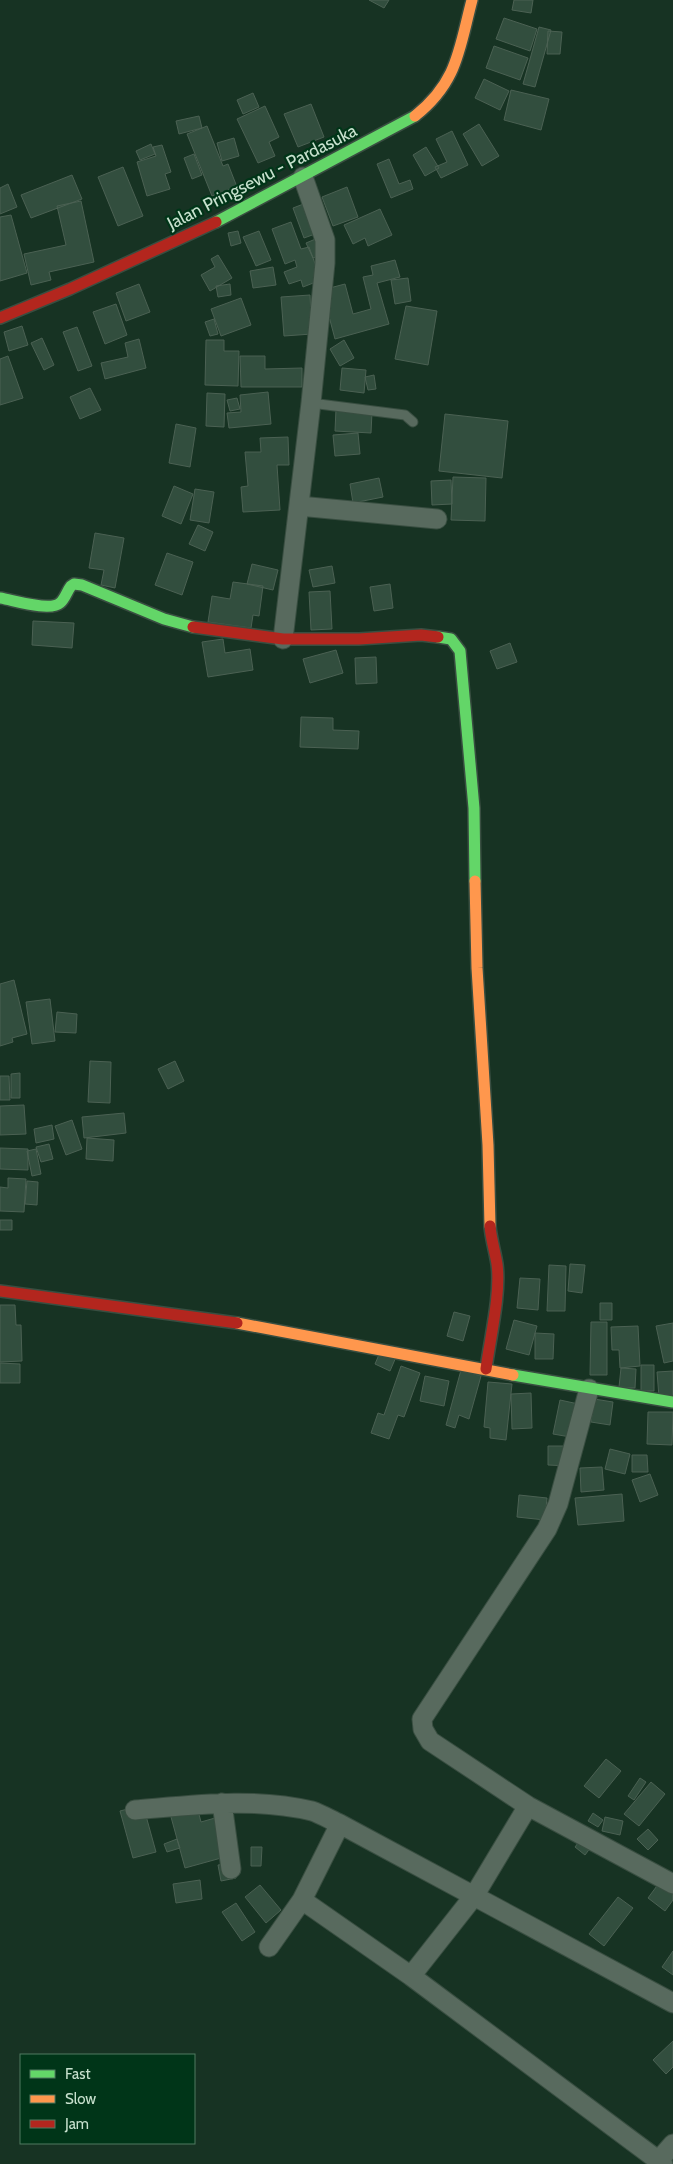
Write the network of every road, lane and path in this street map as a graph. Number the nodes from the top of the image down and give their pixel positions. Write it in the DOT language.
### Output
graph roads {
  1 [pos="472,0"];
  2 [pos="303,177"];
  3 [pos="0,318"];
  4 [pos="311,403"];
  5 [pos="413,422"];
  6 [pos="299,506"];
  7 [pos="437,520"];
  8 [pos="0,598"];
  9 [pos="284,639"];
  10 [pos="0,1291"];
  11 [pos="486,1368"];
  12 [pos="589,1389"];
  13 [pos="673,1402"];
  14 [pos="222,1803"];
  15 [pos="528,1806"];
  16 [pos="135,1810"];
  17 [pos="340,1824"];
  18 [pos="231,1869"];
  19 [pos="673,1884"];
  20 [pos="474,1896"];
  21 [pos="302,1900"];
  22 [pos="269,1948"];
  23 [pos="411,1976"];
  24 [pos="673,2003"];
  25 [pos="673,2144"];
  26 [pos="661,2162"];
  1 -- 2 [label="street, Jalan Pringsewu - Pardasuka"];
  2 -- 3 [label="street, Jalan Pringsewu - Pardasuka"];
  2 -- 4 [label="street"];
  4 -- 5 [label="lane"];
  4 -- 6 [label="street"];
  6 -- 7 [label="street"];
  6 -- 9 [label="street"];
  8 -- 9 [label="street"];
  9 -- 11 [label="street"];
  10 -- 11 [label="street"];
  11 -- 12 [label="street"];
  12 -- 13 [label="street"];
  12 -- 15 [label="street"];
  14 -- 16 [label="street"];
  14 -- 17 [label="street"];
  14 -- 18 [label="street"];
  15 -- 19 [label="street"];
  15 -- 20 [label="street"];
  17 -- 20 [label="street"];
  17 -- 21 [label="street"];
  20 -- 23 [label="street"];
  20 -- 24 [label="street"];
  21 -- 22 [label="street"];
  21 -- 23 [label="street"];
  23 -- 26 [label="street"];
  25 -- 26 [label="street"];
}
